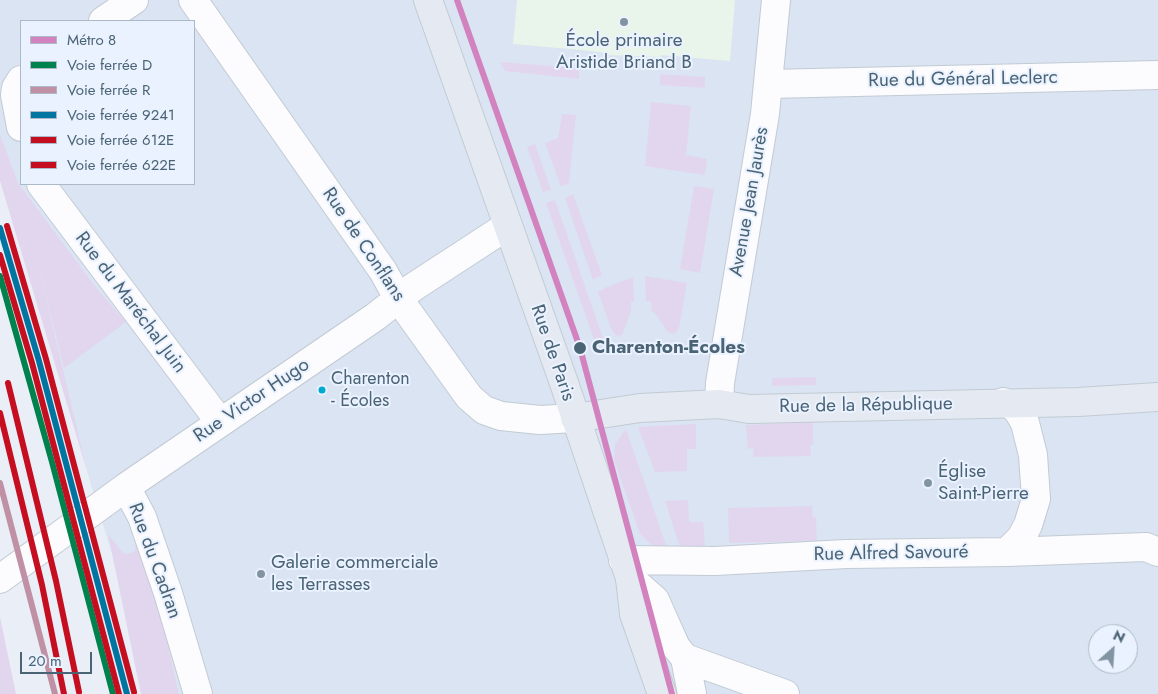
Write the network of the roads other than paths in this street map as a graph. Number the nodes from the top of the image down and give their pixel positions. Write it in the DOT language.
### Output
graph roads {
  1 [pos="134,0"];
  2 [pos="194,0"];
  3 [pos="428,0"];
  4 [pos="776,0"];
  5 [pos="104,20"];
  6 [pos="1158,75"];
  7 [pos="20,82"];
  8 [pos="769,84"];
  9 [pos="20,122"];
  10 [pos="42,185"];
  11 [pos="507,226"];
  12 [pos="398,298"];
  13 [pos="1158,397"];
  14 [pos="1003,402"];
  15 [pos="719,404"];
  16 [pos="575,418"];
  17 [pos="220,422"];
  18 [pos="126,487"];
  19 [pos="1007,552"];
  20 [pos="1158,552"];
  21 [pos="626,569"];
  22 [pos="0,579"];
  23 [pos="685,658"];
  24 [pos="198,694"];
  25 [pos="662,694"];
  26 [pos="692,694"];
  27 [pos="785,694"];
  1 -- 5 [label="street"];
  2 -- 12 [label="street, Rue de Conflans"];
  3 -- 11 [label="main road, Rue de Paris"];
  4 -- 8 [label="street, Avenue Jean Jaurès"];
  6 -- 8 [label="street, Rue du Général Leclerc"];
  7 -- 9 [label="street"];
  8 -- 15 [label="street, Avenue Jean Jaurès"];
  10 -- 17 [label="street, Rue du Maréchal Juin"];
  11 -- 12 [label="street, Rue Victor Hugo"];
  11 -- 16 [label="main road, Rue de Paris"];
  12 -- 16 [label="street, Rue de Conflans"];
  12 -- 17 [label="street, Rue Victor Hugo"];
  13 -- 14 [label="main road, Rue de la République"];
  14 -- 15 [label="main road, Rue de la République"];
  14 -- 19 [label="street"];
  15 -- 16 [label="main road, Rue de la République"];
  16 -- 21 [label="main road, Rue de Paris"];
  17 -- 18 [label="street, Rue Victor Hugo"];
  18 -- 22 [label="street, Rue Victor Hugo"];
  18 -- 24 [label="street, Rue du Cadran"];
  19 -- 20 [label="street, Rue Alfred Savouré"];
  19 -- 21 [label="street, Rue Alfred Savouré"];
  21 -- 23 [label="street, Rue de Paris"];
  21 -- 25 [label="main road"];
  23 -- 26 [label="street, Rue de Paris"];
  23 -- 27 [label="street"];
}
